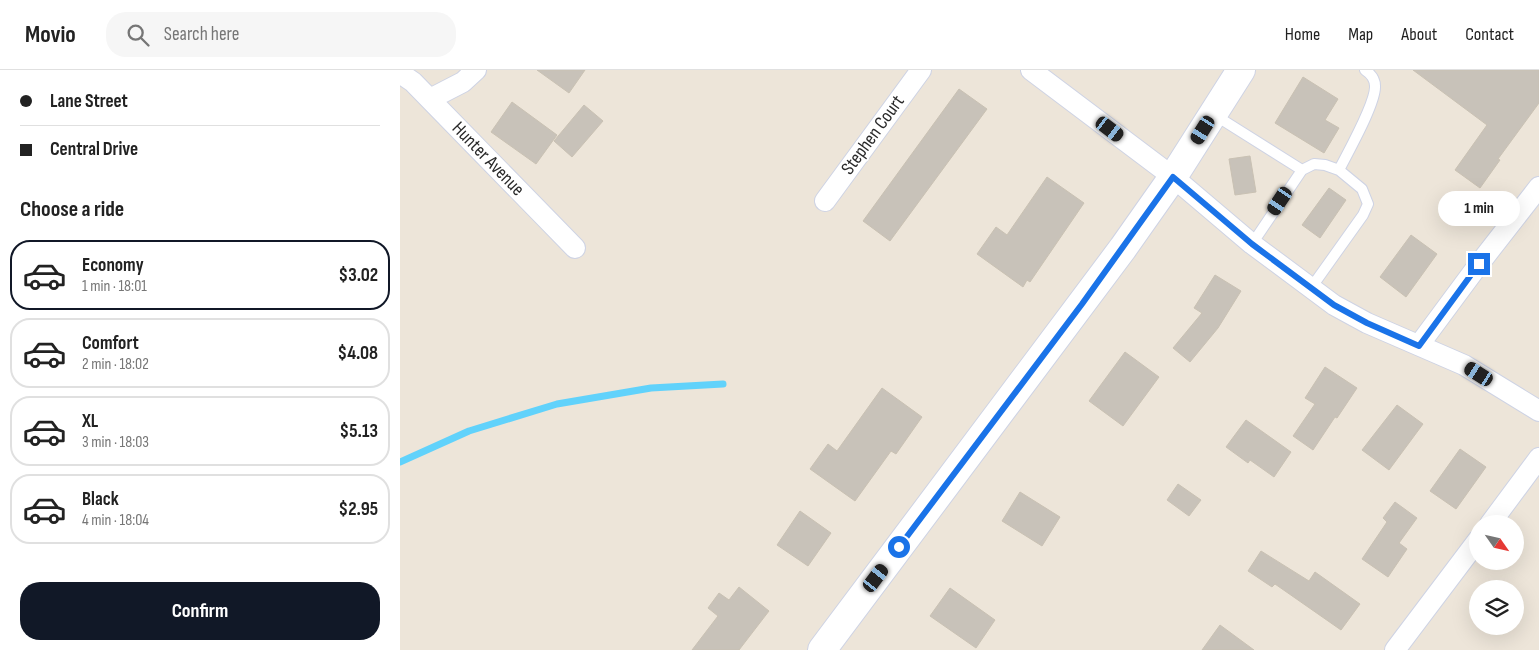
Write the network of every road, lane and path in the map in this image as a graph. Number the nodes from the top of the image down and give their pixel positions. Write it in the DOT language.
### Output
graph roads {
  1 [pos="476,70"];
  2 [pos="921,70"];
  3 [pos="1031,70"];
  4 [pos="1241,70"];
  5 [pos="1365,70"];
  6 [pos="400,73"];
  7 [pos="430,99"];
  8 [pos="1212,114"];
  9 [pos="1302,170"];
  10 [pos="1340,170"];
  11 [pos="1173,177"];
  12 [pos="1539,187"];
  13 [pos="825,201"];
  14 [pos="1252,244"];
  15 [pos="575,248"];
  16 [pos="1311,288"];
  17 [pos="1419,346"];
  18 [pos="1539,411"];
  19 [pos="1539,458"];
  20 [pos="1497,515"];
  21 [pos="1469,552"];
  22 [pos="822,650"];
  23 [pos="1395,650"];
  1 -- 7 [label="street"];
  2 -- 13 [label="street, Stephen Court"];
  3 -- 11 [label="street"];
  4 -- 8 [label="main road"];
  5 -- 10 [label="lane"];
  6 -- 7 [label="street, Hunter Avenue"];
  7 -- 15 [label="street, Hunter Avenue"];
  8 -- 9 [label="lane"];
  8 -- 11 [label="main road"];
  9 -- 10 [label="lane"];
  9 -- 14 [label="lane"];
  10 -- 16 [label="lane"];
  11 -- 14 [label="street"];
  11 -- 22 [label="main road"];
  12 -- 17 [label="street"];
  14 -- 16 [label="street"];
  16 -- 17 [label="street"];
  17 -- 18 [label="street"];
  19 -- 20 [label="street"];
  21 -- 23 [label="street"];
}
